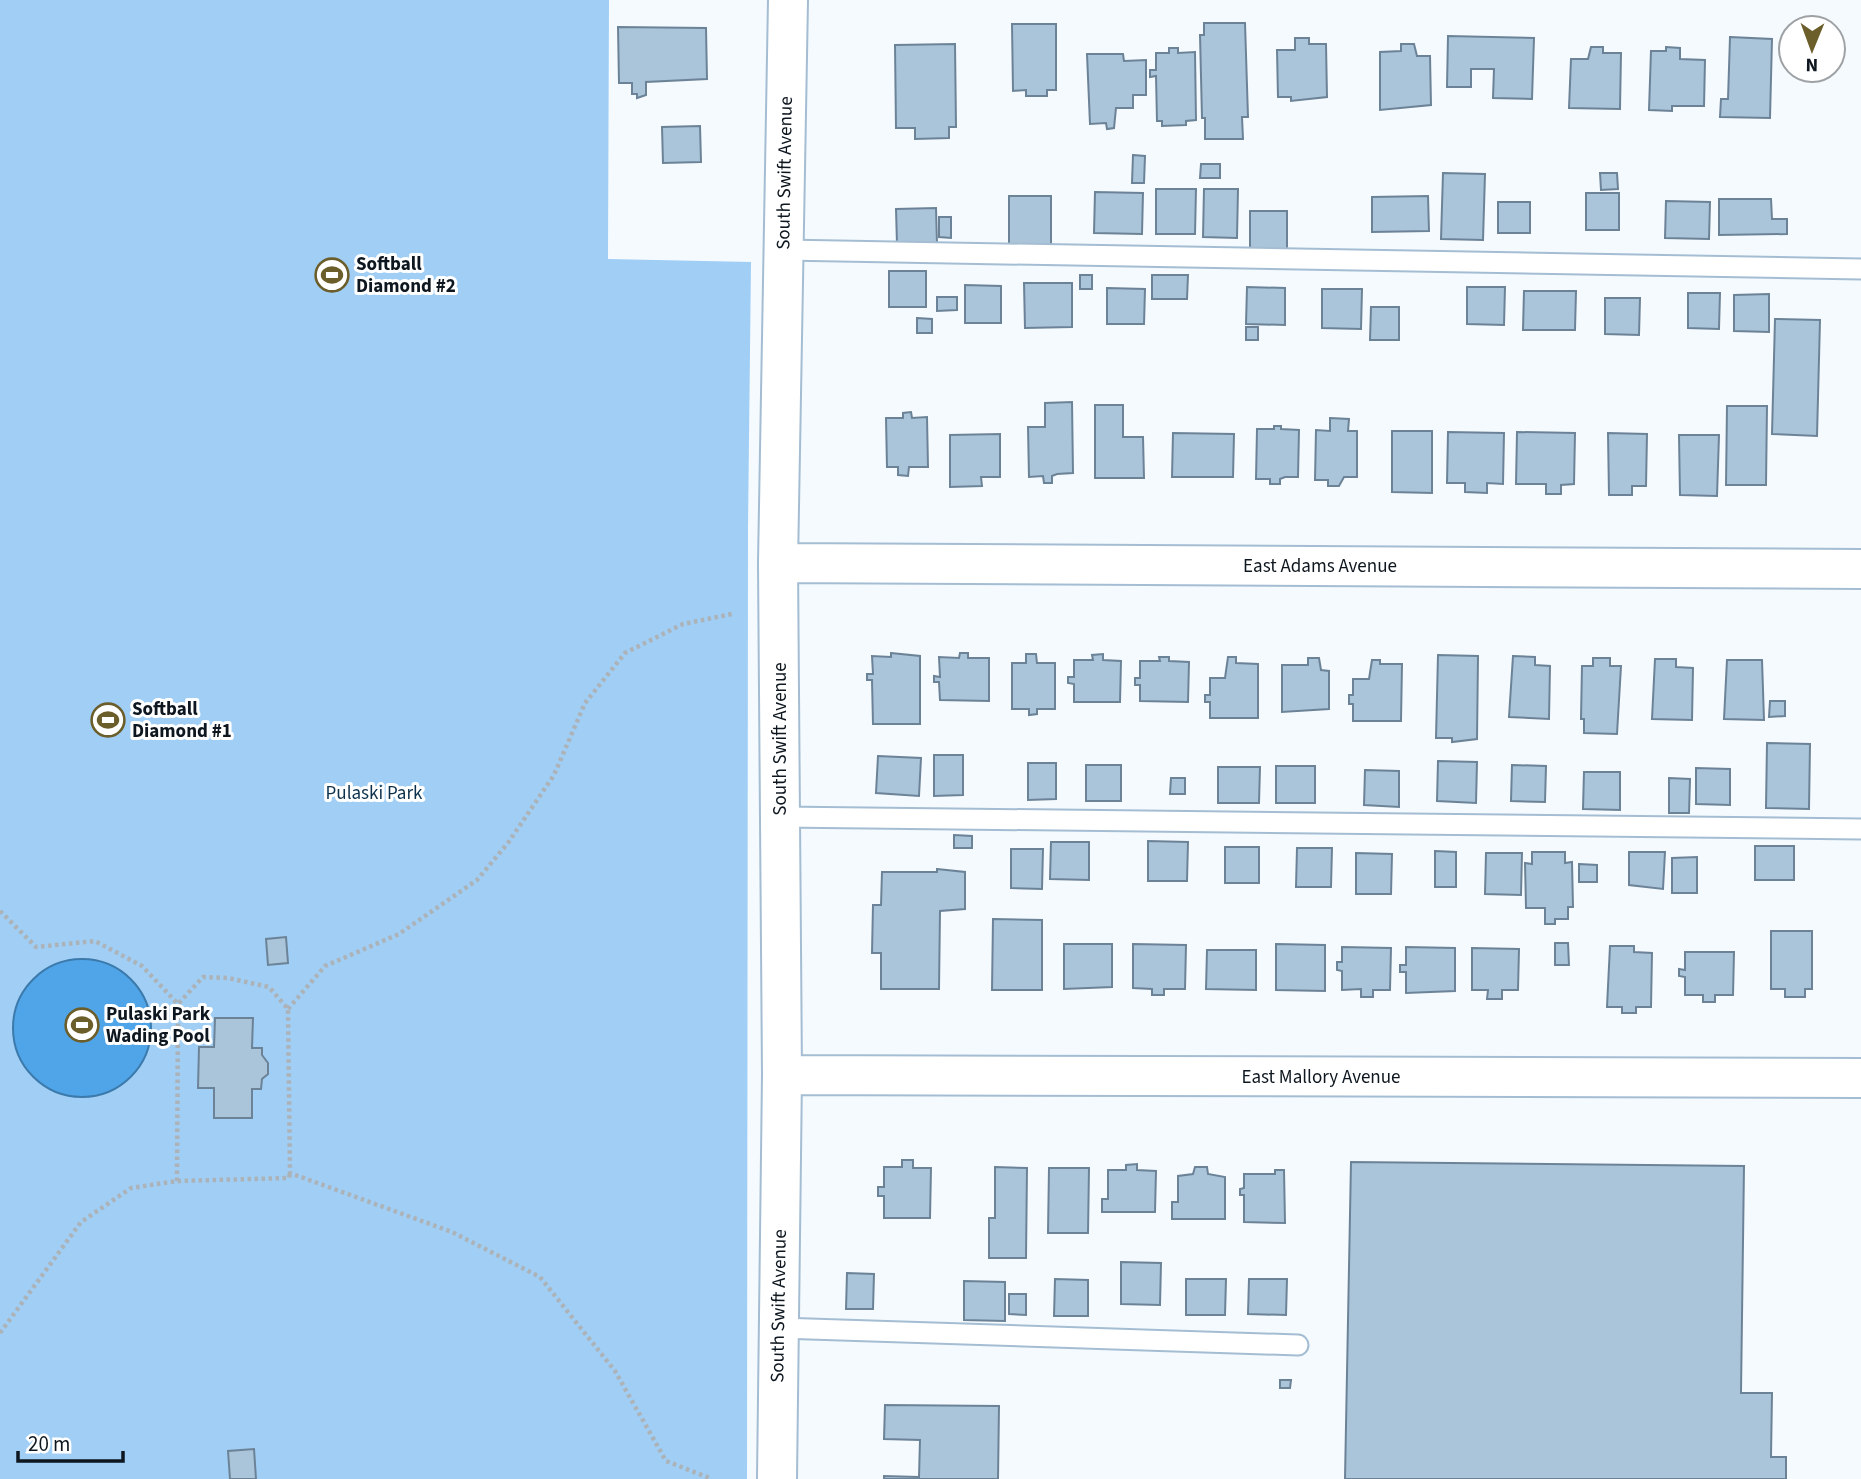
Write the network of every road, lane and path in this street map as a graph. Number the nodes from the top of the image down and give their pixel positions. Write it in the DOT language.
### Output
graph roads {
  1 [pos="788,0"];
  2 [pos="783,250"];
  3 [pos="1861,269"];
  4 [pos="778,563"];
  5 [pos="1861,569"];
  6 [pos="732,614"];
  7 [pos="780,817"];
  8 [pos="1861,829"];
  9 [pos="0,911"];
  10 [pos="178,1004"];
  11 [pos="288,1009"];
  12 [pos="782,1075"];
  13 [pos="1861,1078"];
  14 [pos="290,1173"];
  15 [pos="177,1181"];
  16 [pos="779,1328"];
  17 [pos="0,1333"];
  18 [pos="1298,1345"];
  19 [pos="712,1479"];
  20 [pos="776,1479"];
  1 -- 2 [label="street, South Swift Avenue"];
  2 -- 3 [label="lane"];
  2 -- 4 [label="street, South Swift Avenue"];
  4 -- 5 [label="street, East Adams Avenue"];
  4 -- 7 [label="street, South Swift Avenue"];
  6 -- 11 [label="path"];
  7 -- 8 [label="lane"];
  7 -- 12 [label="street, South Swift Avenue"];
  9 -- 10 [label="path"];
  10 -- 11 [label="path"];
  10 -- 15 [label="path"];
  11 -- 14 [label="path"];
  12 -- 13 [label="street, East Mallory Avenue"];
  12 -- 16 [label="street, South Swift Avenue"];
  14 -- 15 [label="path"];
  14 -- 19 [label="path"];
  15 -- 17 [label="path"];
  16 -- 18 [label="lane"];
  16 -- 20 [label="street, South Swift Avenue"];
}
